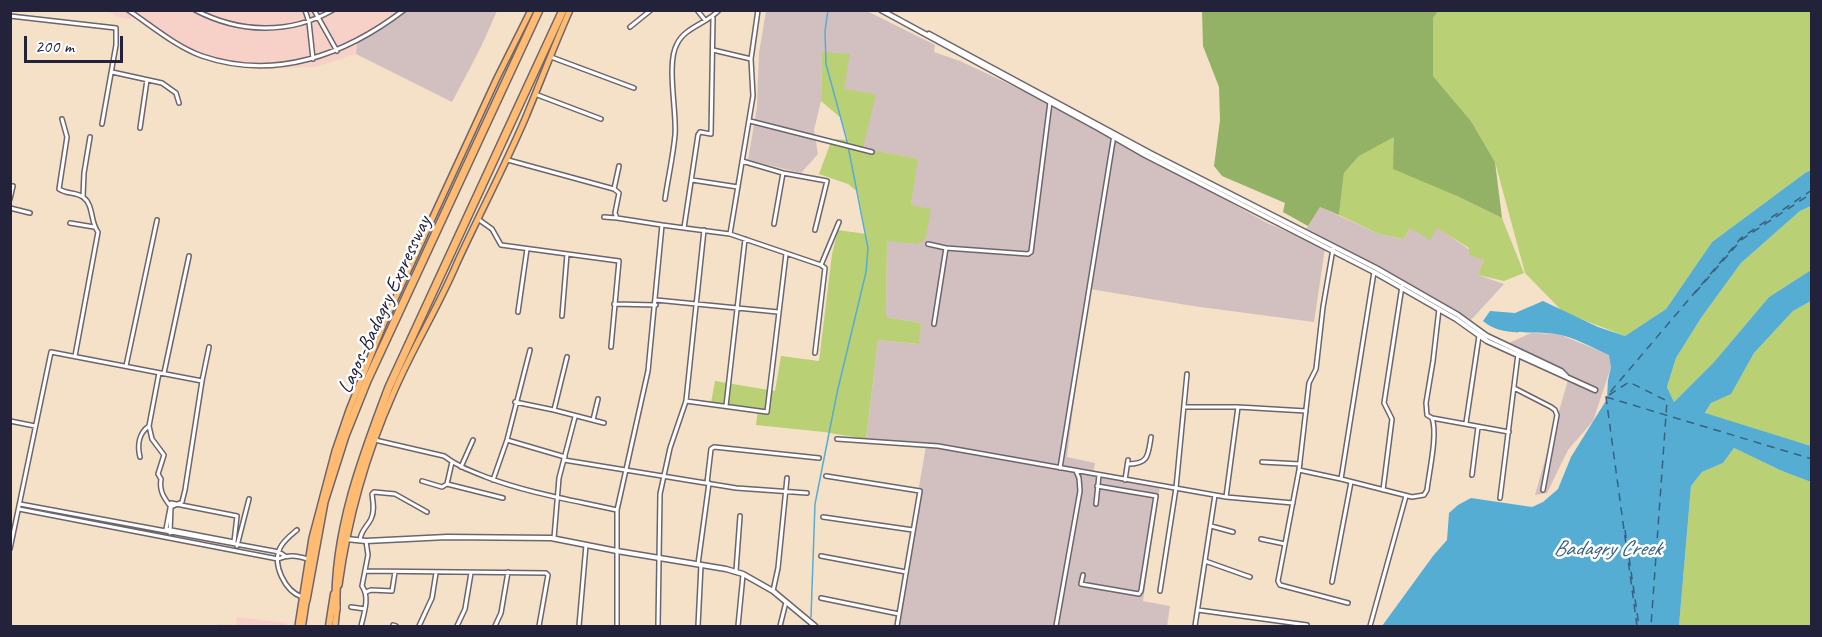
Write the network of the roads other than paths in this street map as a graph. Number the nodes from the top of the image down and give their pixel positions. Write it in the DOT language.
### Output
graph roads {
  1 [pos="128,10"];
  2 [pos="195,10"];
  3 [pos="305,10"];
  4 [pos="314,10"];
  5 [pos="333,10"];
  6 [pos="402,10"];
  7 [pos="531,10"];
  8 [pos="539,10"];
  9 [pos="563,10"];
  10 [pos="570,10"];
  11 [pos="651,10"];
  12 [pos="697,10"];
  13 [pos="719,10"];
  14 [pos="758,10"];
  15 [pos="881,10"];
  16 [pos="886,10"];
  17 [pos="10,16"];
  18 [pos="713,18"];
  19 [pos="318,19"];
  20 [pos="705,20"];
  21 [pos="309,22"];
  22 [pos="630,27"];
  23 [pos="713,50"];
  24 [pos="337,51"];
  25 [pos="549,57"];
  26 [pos="313,59"];
  27 [pos="751,59"];
  28 [pos="112,72"];
  29 [pos="147,80"];
  30 [pos="634,88"];
  31 [pos="535,94"];
  32 [pos="1050,102"];
  33 [pos="179,103"];
  34 [pos="62,119"];
  35 [pos="601,119"];
  36 [pos="750,121"];
  37 [pos="102,124"];
  38 [pos="140,128"];
  39 [pos="1114,134"];
  40 [pos="90,137"];
  41 [pos="872,152"];
  42 [pos="506,159"];
  43 [pos="742,161"];
  44 [pos="619,166"];
  45 [pos="783,173"];
  46 [pos="692,180"];
  47 [pos="10,186"];
  48 [pos="738,187"];
  49 [pos="614,189"];
  50 [pos="83,197"];
  51 [pos="10,199"];
  52 [pos="665,199"];
  53 [pos="10,208"];
  54 [pos="30,213"];
  55 [pos="604,217"];
  56 [pos="477,218"];
  57 [pos="617,218"];
  58 [pos="157,220"];
  59 [pos="839,222"];
  60 [pos="70,223"];
  61 [pos="774,224"];
  62 [pos="662,225"];
  63 [pos="94,227"];
  64 [pos="684,228"];
  65 [pos="704,230"];
  66 [pos="815,230"];
  67 [pos="730,234"];
  68 [pos="745,239"];
  69 [pos="928,244"];
  70 [pos="946,248"];
  71 [pos="527,249"];
  72 [pos="1333,249"];
  73 [pos="567,254"];
  74 [pos="786,254"];
  75 [pos="189,256"];
  76 [pos="821,265"];
  77 [pos="1374,272"];
  78 [pos="1402,286"];
  79 [pos="656,300"];
  80 [pos="697,303"];
  81 [pos="614,304"];
  82 [pos="656,305"];
  83 [pos="737,307"];
  84 [pos="1439,309"];
  85 [pos="518,312"];
  86 [pos="778,312"];
  87 [pos="562,316"];
  88 [pos="934,324"];
  89 [pos="1479,336"];
  90 [pos="611,346"];
  91 [pos="209,347"];
  92 [pos="530,350"];
  93 [pos="815,352"];
  94 [pos="1518,352"];
  95 [pos="75,356"];
  96 [pos="567,357"];
  97 [pos="126,366"];
  98 [pos="159,373"];
  99 [pos="164,373"];
  100 [pos="1187,374"];
  101 [pos="202,381"];
  102 [pos="1514,388"];
  103 [pos="1595,390"];
  104 [pos="598,399"];
  105 [pos="686,401"];
  106 [pos="515,402"];
  107 [pos="726,406"];
  108 [pos="1184,407"];
  109 [pos="1238,407"];
  110 [pos="554,410"];
  111 [pos="1306,411"];
  112 [pos="575,417"];
  113 [pos="1432,418"];
  114 [pos="593,420"];
  115 [pos="10,421"];
  116 [pos="604,423"];
  117 [pos="1466,423"];
  118 [pos="36,426"];
  119 [pos="149,426"];
  120 [pos="1478,427"];
  121 [pos="1509,432"];
  122 [pos="1151,437"];
  123 [pos="837,439"];
  124 [pos="374,440"];
  125 [pos="473,440"];
  126 [pos="507,440"];
  127 [pos="140,457"];
  128 [pos="565,458"];
  129 [pos="819,458"];
  130 [pos="452,462"];
  131 [pos="1262,462"];
  132 [pos="1300,464"];
  133 [pos="461,466"];
  134 [pos="1060,468"];
  135 [pos="624,469"];
  136 [pos="1299,470"];
  137 [pos="1076,471"];
  138 [pos="664,475"];
  139 [pos="1100,475"];
  140 [pos="1472,475"];
  141 [pos="826,476"];
  142 [pos="787,478"];
  143 [pos="1341,479"];
  144 [pos="494,480"];
  145 [pos="1125,480"];
  146 [pos="422,481"];
  147 [pos="1351,482"];
  148 [pos="708,483"];
  149 [pos="447,484"];
  150 [pos="1157,485"];
  151 [pos="1097,486"];
  152 [pos="1176,488"];
  153 [pos="1383,490"];
  154 [pos="1543,490"];
  155 [pos="785,491"];
  156 [pos="807,493"];
  157 [pos="1156,495"];
  158 [pos="1215,495"];
  159 [pos="1406,496"];
  160 [pos="558,497"];
  161 [pos="1226,497"];
  162 [pos="503,498"];
  163 [pos="1500,498"];
  164 [pos="249,499"];
  165 [pos="1293,503"];
  166 [pos="20,504"];
  167 [pos="1096,504"];
  168 [pos="171,507"];
  169 [pos="19,509"];
  170 [pos="617,510"];
  171 [pos="427,512"];
  172 [pos="740,516"];
  173 [pos="822,517"];
  174 [pos="1210,526"];
  175 [pos="297,530"];
  176 [pos="913,530"];
  177 [pos="1233,532"];
  178 [pos="170,533"];
  179 [pos="554,538"];
  180 [pos="346,539"];
  181 [pos="1261,539"];
  182 [pos="360,540"];
  183 [pos="366,541"];
  184 [pos="234,542"];
  185 [pos="1285,544"];
  186 [pos="586,545"];
  187 [pos="237,548"];
  188 [pos="10,549"];
  189 [pos="279,552"];
  190 [pos="617,552"];
  191 [pos="285,556"];
  192 [pos="821,556"];
  193 [pos="659,558"];
  194 [pos="278,559"];
  195 [pos="308,559"];
  196 [pos="1205,561"];
  197 [pos="338,562"];
  198 [pos="700,564"];
  199 [pos="365,571"];
  200 [pos="736,571"];
  201 [pos="394,572"];
  202 [pos="508,572"];
  203 [pos="906,572"];
  204 [pos="436,573"];
  205 [pos="471,573"];
  206 [pos="743,574"];
  207 [pos="1083,575"];
  208 [pos="1250,577"];
  209 [pos="1332,582"];
  210 [pos="366,591"];
  211 [pos="773,591"];
  212 [pos="1160,591"];
  213 [pos="821,598"];
  214 [pos="304,599"];
  215 [pos="787,601"];
  216 [pos="1348,603"];
  217 [pos="351,607"];
  218 [pos="336,609"];
  219 [pos="365,609"];
  220 [pos="1198,610"];
  221 [pos="899,614"];
  222 [pos="1295,625"];
  223 [pos="1307,625"];
  224 [pos="300,627"];
  225 [pos="329,627"];
  226 [pos="335,627"];
  227 [pos="362,627"];
  228 [pos="419,627"];
  229 [pos="457,627"];
  230 [pos="495,627"];
  231 [pos="539,627"];
  232 [pos="579,627"];
  233 [pos="617,627"];
  234 [pos="658,627"];
  235 [pos="698,627"];
  236 [pos="738,627"];
  237 [pos="780,627"];
  238 [pos="815,627"];
  239 [pos="897,627"];
  240 [pos="1056,627"];
  241 [pos="1195,627"];
  242 [pos="1370,627"];
  1 -- 26 [label="street"];
  2 -- 21 [label="street"];
  3 -- 21 [label="street"];
  4 -- 19 [label="street"];
  5 -- 19 [label="street"];
  6 -- 24 [label="street"];
  7 -- 195 [label="main road, Lagos-Badagry Expressway"];
  8 -- 214 [label="highway, Lagos-Badagry Expressway"];
  9 -- 197 [label="highway, Lagos-Badagry Expressway"];
  10 -- 25 [label="main road"];
  11 -- 22 [label="street"];
  12 -- 20 [label="street"];
  13 -- 18 [label="street"];
  14 -- 27 [label="street"];
  15 -- 32 [label="street"];
  16 -- 39 [label="street"];
  17 -- 28 [label="street"];
  18 -- 20 [label="street"];
  18 -- 23 [label="street"];
  19 -- 21 [label="street"];
  19 -- 24 [label="street"];
  20 -- 52 [label="street"];
  21 -- 26 [label="street"];
  23 -- 27 [label="street"];
  23 -- 46 [label="street"];
  24 -- 26 [label="street"];
  25 -- 30 [label="street"];
  25 -- 31 [label="main road"];
  27 -- 36 [label="street"];
  28 -- 29 [label="street"];
  28 -- 37 [label="street"];
  29 -- 33 [label="street"];
  29 -- 38 [label="street"];
  31 -- 35 [label="street"];
  31 -- 42 [label="main road"];
  32 -- 39 [label="street"];
  32 -- 70 [label="street"];
  34 -- 50 [label="street"];
  36 -- 41 [label="street"];
  36 -- 43 [label="street"];
  39 -- 72 [label="street"];
  39 -- 134 [label="street"];
  40 -- 50 [label="street"];
  42 -- 49 [label="street"];
  42 -- 56 [label="main road"];
  43 -- 45 [label="street"];
  43 -- 48 [label="street"];
  44 -- 49 [label="street"];
  45 -- 61 [label="street"];
  45 -- 66 [label="street"];
  46 -- 48 [label="street"];
  46 -- 64 [label="street"];
  47 -- 51 [label="street"];
  48 -- 67 [label="street"];
  49 -- 57 [label="street"];
  50 -- 63 [label="street"];
  53 -- 54 [label="street"];
  55 -- 57 [label="street"];
  56 -- 71 [label="street"];
  56 -- 124 [label="main road"];
  57 -- 62 [label="street"];
  58 -- 97 [label="street"];
  59 -- 76 [label="street"];
  60 -- 63 [label="street"];
  62 -- 64 [label="street"];
  62 -- 79 [label="street"];
  63 -- 95 [label="street"];
  64 -- 65 [label="street"];
  65 -- 67 [label="street"];
  65 -- 80 [label="street"];
  67 -- 68 [label="street"];
  68 -- 74 [label="street"];
  68 -- 83 [label="street"];
  69 -- 70 [label="street"];
  70 -- 88 [label="street"];
  71 -- 73 [label="street"];
  71 -- 85 [label="street"];
  72 -- 77 [label="street"];
  72 -- 78 [label="street"];
  72 -- 111 [label="street"];
  73 -- 81 [label="street"];
  73 -- 87 [label="street"];
  74 -- 76 [label="street"];
  74 -- 86 [label="street"];
  75 -- 99 [label="street"];
  76 -- 93 [label="street"];
  77 -- 78 [label="street"];
  77 -- 143 [label="street"];
  78 -- 84 [label="street"];
  78 -- 94 [label="street"];
  78 -- 153 [label="street"];
  79 -- 80 [label="street"];
  79 -- 82 [label="street"];
  80 -- 83 [label="street"];
  80 -- 105 [label="street"];
  81 -- 82 [label="street"];
  81 -- 90 [label="street"];
  82 -- 135 [label="street"];
  83 -- 86 [label="street"];
  83 -- 107 [label="street"];
  84 -- 89 [label="street"];
  84 -- 113 [label="street"];
  86 -- 107 [label="street"];
  89 -- 94 [label="street"];
  89 -- 117 [label="street"];
  91 -- 101 [label="street"];
  92 -- 106 [label="street"];
  94 -- 102 [label="street"];
  94 -- 103 [label="street"];
  95 -- 97 [label="street"];
  95 -- 118 [label="street"];
  96 -- 110 [label="street"];
  97 -- 98 [label="street"];
  98 -- 99 [label="street"];
  98 -- 119 [label="street"];
  99 -- 101 [label="street"];
  100 -- 108 [label="street"];
  101 -- 168 [label="street"];
  102 -- 121 [label="street"];
  102 -- 154 [label="street"];
  104 -- 114 [label="street"];
  105 -- 107 [label="street"];
  105 -- 138 [label="street"];
  106 -- 110 [label="street"];
  106 -- 126 [label="street"];
  108 -- 109 [label="street"];
  108 -- 152 [label="street"];
  109 -- 111 [label="street"];
  109 -- 161 [label="street"];
  110 -- 112 [label="street"];
  111 -- 132 [label="street"];
  112 -- 114 [label="street"];
  112 -- 128 [label="street"];
  113 -- 117 [label="street"];
  113 -- 159 [label="street"];
  114 -- 116 [label="street"];
  115 -- 118 [label="street"];
  117 -- 120 [label="street"];
  118 -- 166 [label="street"];
  119 -- 127 [label="street"];
  119 -- 168 [label="street"];
  120 -- 121 [label="street"];
  120 -- 140 [label="street"];
  121 -- 163 [label="street"];
  122 -- 145 [label="street"];
  123 -- 134 [label="street"];
  124 -- 130 [label="street"];
  124 -- 180 [label="main road"];
  125 -- 133 [label="street"];
  126 -- 128 [label="street"];
  126 -- 144 [label="street"];
  128 -- 135 [label="street"];
  128 -- 160 [label="street"];
  129 -- 148 [label="street"];
  130 -- 133 [label="street"];
  130 -- 149 [label="street"];
  131 -- 132 [label="street"];
  132 -- 136 [label="street"];
  133 -- 144 [label="street"];
  134 -- 137 [label="street"];
  135 -- 138 [label="street"];
  135 -- 170 [label="street"];
  136 -- 143 [label="street"];
  136 -- 165 [label="street"];
  137 -- 139 [label="street"];
  137 -- 240 [label="street"];
  138 -- 148 [label="street"];
  138 -- 193 [label="street"];
  139 -- 145 [label="street"];
  139 -- 151 [label="street"];
  141 -- 176 [label="street"];
  142 -- 155 [label="street"];
  143 -- 147 [label="street"];
  144 -- 160 [label="street"];
  145 -- 150 [label="street"];
  146 -- 149 [label="street"];
  147 -- 153 [label="street"];
  147 -- 209 [label="street"];
  148 -- 155 [label="street"];
  148 -- 198 [label="street"];
  149 -- 162 [label="street"];
  150 -- 152 [label="street"];
  150 -- 157 [label="street"];
  151 -- 157 [label="street"];
  151 -- 167 [label="street"];
  152 -- 158 [label="street"];
  152 -- 212 [label="street"];
  153 -- 159 [label="street"];
  155 -- 156 [label="street"];
  155 -- 211 [label="street"];
  157 -- 207 [label="street"];
  158 -- 161 [label="street"];
  158 -- 174 [label="street"];
  159 -- 242 [label="street"];
  160 -- 170 [label="street"];
  160 -- 179 [label="street"];
  161 -- 165 [label="street"];
  164 -- 187 [label="street"];
  165 -- 185 [label="street"];
  166 -- 169 [label="street"];
  166 -- 178 [label="street"];
  168 -- 178 [label="street"];
  169 -- 187 [label="street"];
  169 -- 188 [label="street"];
  170 -- 190 [label="street"];
  171 -- 182 [label="street"];
  172 -- 200 [label="street"];
  173 -- 176 [label="street"];
  174 -- 177 [label="street"];
  174 -- 196 [label="street"];
  175 -- 189 [label="street"];
  176 -- 203 [label="street"];
  178 -- 187 [label="street"];
  179 -- 183 [label="street"];
  179 -- 186 [label="street"];
  180 -- 182 [label="street"];
  180 -- 218 [label="main road"];
  181 -- 185 [label="street"];
  182 -- 183 [label="street"];
  183 -- 199 [label="street"];
  184 -- 184 [label="street"];
  185 -- 216 [label="street"];
  186 -- 190 [label="street"];
  186 -- 232 [label="street"];
  187 -- 189 [label="street"];
  187 -- 194 [label="street"];
  189 -- 191 [label="street"];
  189 -- 194 [label="street"];
  190 -- 193 [label="street"];
  190 -- 233 [label="street"];
  191 -- 194 [label="street"];
  191 -- 195 [label="street"];
  192 -- 203 [label="street"];
  193 -- 198 [label="street"];
  193 -- 234 [label="street"];
  194 -- 214 [label="street"];
  195 -- 214 [label="main road, Lagos-Badagry Expressway"];
  196 -- 208 [label="street"];
  196 -- 220 [label="street"];
  197 -- 218 [label="highway"];
  197 -- 225 [label="highway, Lagos-Badagry Expressway"];
  198 -- 200 [label="street"];
  198 -- 235 [label="street"];
  199 -- 201 [label="street"];
  199 -- 210 [label="street"];
  200 -- 206 [label="street"];
  201 -- 204 [label="street"];
  201 -- 210 [label="street"];
  202 -- 205 [label="street"];
  202 -- 230 [label="street"];
  202 -- 231 [label="street"];
  203 -- 221 [label="street"];
  204 -- 205 [label="street"];
  204 -- 228 [label="street"];
  205 -- 229 [label="street"];
  206 -- 211 [label="street"];
  206 -- 236 [label="street"];
  210 -- 219 [label="street"];
  211 -- 215 [label="street"];
  213 -- 221 [label="street"];
  214 -- 224 [label="highway, Lagos-Badagry Expressway"];
  215 -- 237 [label="street"];
  215 -- 238 [label="street"];
  217 -- 219 [label="street"];
  218 -- 226 [label="main road"];
  219 -- 227 [label="street"];
  220 -- 222 [label="street"];
  220 -- 241 [label="street"];
  221 -- 239 [label="street"];
  222 -- 223 [label="street"];
}
